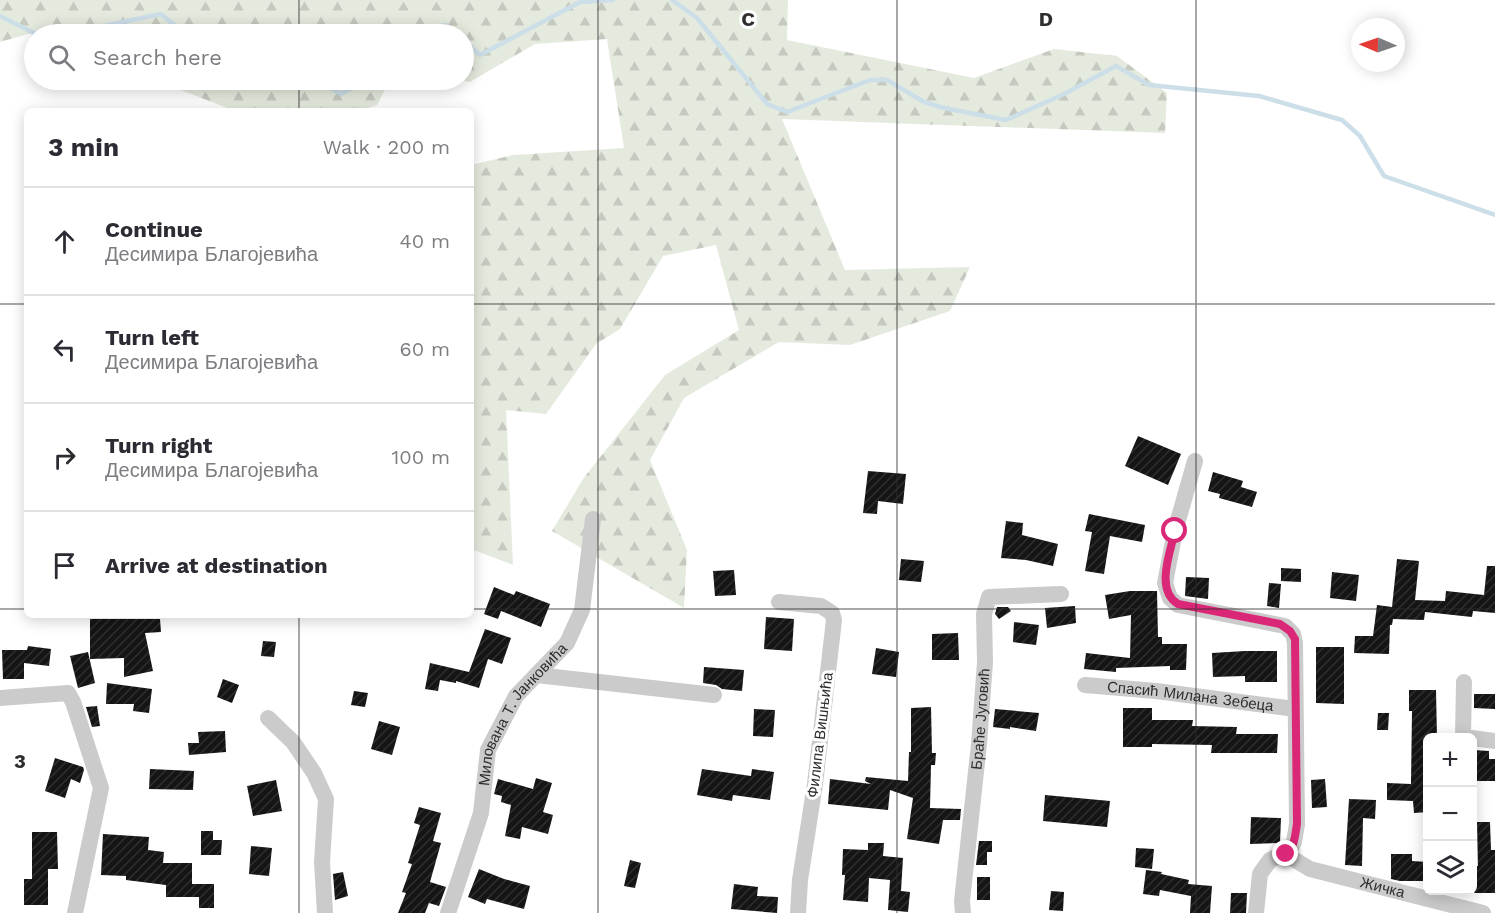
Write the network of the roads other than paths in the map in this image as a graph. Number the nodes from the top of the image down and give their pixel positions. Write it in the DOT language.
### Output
graph roads {
  1 [pos="1195,461"];
  2 [pos="593,519"];
  3 [pos="1061,594"];
  4 [pos="779,602"];
  5 [pos="537,675"];
  6 [pos="1464,682"];
  7 [pos="1085,685"];
  8 [pos="714,695"];
  9 [pos="0,698"];
  10 [pos="1295,709"];
  11 [pos="268,718"];
  12 [pos="1467,733"];
  13 [pos="1477,738"];
  14 [pos="1495,741"];
  15 [pos="1286,854"];
  16 [pos="75,913"];
  17 [pos="325,913"];
  18 [pos="448,913"];
  19 [pos="798,913"];
  20 [pos="963,913"];
  21 [pos="1256,913"];
  22 [pos="1483,913"];
  1 -- 10 [label="street"];
  2 -- 5 [label="street, Милована Т. Јанковића"];
  3 -- 20 [label="street, Браће Југовић"];
  4 -- 19 [label="street, Филипа Вишњића"];
  5 -- 8 [label="street"];
  5 -- 18 [label="street, Милована Т. Јанковића"];
  6 -- 12 [label="street"];
  7 -- 10 [label="street, Спасић Милана Зебеца"];
  9 -- 16 [label="street"];
  10 -- 15 [label="street"];
  11 -- 17 [label="street"];
  13 -- 14 [label="street"];
  15 -- 21 [label="street"];
  15 -- 22 [label="street, Жичка"];
}
